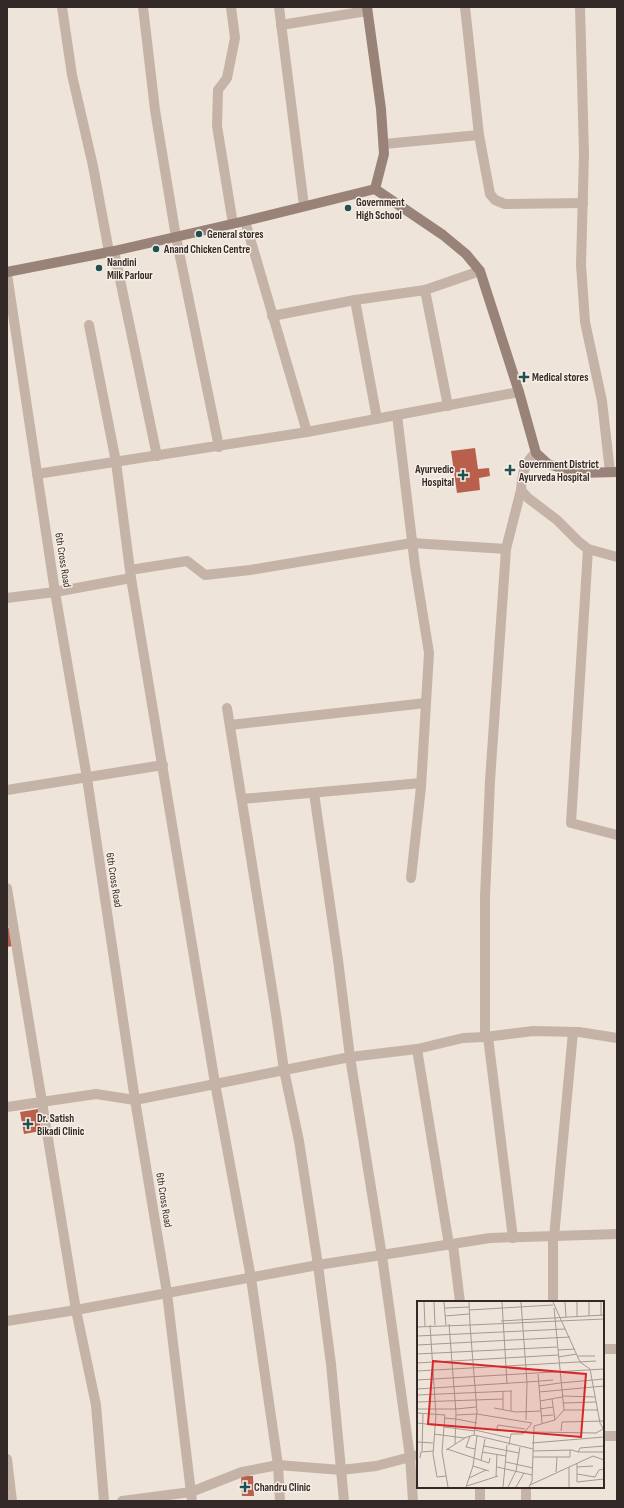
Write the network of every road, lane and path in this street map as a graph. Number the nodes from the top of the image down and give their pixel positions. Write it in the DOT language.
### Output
graph roads {
  1 [pos="62,7"];
  2 [pos="143,7"];
  3 [pos="231,7"];
  4 [pos="279,7"];
  5 [pos="465,7"];
  6 [pos="580,7"];
  7 [pos="367,9"];
  8 [pos="281,25"];
  9 [pos="479,135"];
  10 [pos="384,144"];
  11 [pos="375,189"];
  12 [pos="583,203"];
  13 [pos="304,206"];
  14 [pos="245,221"];
  15 [pos="233,224"];
  16 [pos="176,237"];
  17 [pos="112,252"];
  18 [pos="480,271"];
  19 [pos="7,273"];
  20 [pos="425,290"];
  21 [pos="356,300"];
  22 [pos="272,316"];
  23 [pos="90,325"];
  24 [pos="518,392"];
  25 [pos="448,406"];
  26 [pos="397,415"];
  27 [pos="377,419"];
  28 [pos="307,432"];
  29 [pos="219,446"];
  30 [pos="536,453"];
  31 [pos="157,456"];
  32 [pos="116,462"];
  33 [pos="614,472"];
  34 [pos="37,474"];
  35 [pos="522,490"];
  36 [pos="412,543"];
  37 [pos="506,549"];
  38 [pos="588,549"];
  39 [pos="617,557"];
  40 [pos="130,574"];
  41 [pos="55,592"];
  42 [pos="7,598"];
  43 [pos="426,702"];
  44 [pos="228,708"];
  45 [pos="230,725"];
  46 [pos="162,766"];
  47 [pos="87,778"];
  48 [pos="421,783"];
  49 [pos="7,790"];
  50 [pos="314,793"];
  51 [pos="242,799"];
  52 [pos="617,835"];
  53 [pos="411,878"];
  54 [pos="7,888"];
  55 [pos="573,1032"];
  56 [pos="487,1037"];
  57 [pos="617,1038"];
  58 [pos="417,1049"];
  59 [pos="350,1057"];
  60 [pos="284,1070"];
  61 [pos="215,1084"];
  62 [pos="135,1100"];
  63 [pos="41,1102"];
  64 [pos="7,1107"];
  65 [pos="617,1234"];
  66 [pos="553,1237"];
  67 [pos="513,1238"];
  68 [pos="451,1245"];
  69 [pos="382,1256"];
  70 [pos="318,1265"];
  71 [pos="250,1278"];
  72 [pos="167,1293"];
  73 [pos="460,1301"];
  74 [pos="553,1301"];
  75 [pos="76,1310"];
  76 [pos="7,1321"];
  77 [pos="604,1349"];
  78 [pos="617,1349"];
  79 [pos="604,1436"];
  80 [pos="617,1436"];
  81 [pos="414,1456"];
  82 [pos="7,1459"];
  83 [pos="278,1464"];
  84 [pos="341,1470"];
  85 [pos="480,1488"];
  86 [pos="526,1488"];
  87 [pos="192,1496"];
  88 [pos="12,1501"];
  89 [pos="104,1501"];
  90 [pos="122,1501"];
  91 [pos="280,1501"];
  92 [pos="344,1501"];
  93 [pos="413,1501"];
  94 [pos="480,1501"];
  95 [pos="526,1501"];
  1 -- 17 [label="street"];
  2 -- 16 [label="street"];
  3 -- 15 [label="street"];
  4 -- 8 [label="street"];
  5 -- 9 [label="street"];
  6 -- 12 [label="street"];
  7 -- 8 [label="street"];
  7 -- 10 [label="street"];
  8 -- 13 [label="street"];
  9 -- 10 [label="street"];
  9 -- 12 [label="street"];
  10 -- 11 [label="street"];
  11 -- 13 [label="street"];
  11 -- 18 [label="street"];
  12 -- 33 [label="street"];
  13 -- 14 [label="street"];
  14 -- 15 [label="street"];
  14 -- 22 [label="street"];
  15 -- 16 [label="street"];
  16 -- 17 [label="street"];
  16 -- 29 [label="street"];
  17 -- 19 [label="street"];
  17 -- 31 [label="street"];
  18 -- 20 [label="street"];
  18 -- 24 [label="street"];
  19 -- 34 [label="street, 6th Cross Road"];
  20 -- 21 [label="street"];
  20 -- 25 [label="street"];
  21 -- 22 [label="street"];
  21 -- 27 [label="street"];
  22 -- 28 [label="street"];
  23 -- 32 [label="street"];
  24 -- 25 [label="street"];
  24 -- 30 [label="street"];
  25 -- 26 [label="street"];
  26 -- 27 [label="street"];
  26 -- 36 [label="street"];
  27 -- 28 [label="street"];
  28 -- 29 [label="street"];
  29 -- 31 [label="street"];
  30 -- 33 [label="street"];
  30 -- 35 [label="street"];
  31 -- 32 [label="street"];
  32 -- 34 [label="street"];
  32 -- 40 [label="street"];
  34 -- 41 [label="street, 6th Cross Road"];
  35 -- 37 [label="street"];
  35 -- 38 [label="street"];
  36 -- 37 [label="street"];
  36 -- 40 [label="street"];
  36 -- 43 [label="street"];
  37 -- 56 [label="street"];
  38 -- 39 [label="street"];
  38 -- 52 [label="street"];
  40 -- 41 [label="street"];
  40 -- 46 [label="street"];
  41 -- 42 [label="street"];
  41 -- 47 [label="street, 6th Cross Road"];
  43 -- 45 [label="street"];
  43 -- 48 [label="street"];
  44 -- 45 [label="street"];
  45 -- 51 [label="street"];
  46 -- 47 [label="street"];
  46 -- 61 [label="street"];
  47 -- 49 [label="street"];
  47 -- 62 [label="street, 6th Cross Road"];
  48 -- 50 [label="street"];
  48 -- 53 [label="street"];
  50 -- 51 [label="street"];
  50 -- 59 [label="street"];
  51 -- 60 [label="street"];
  54 -- 63 [label="street"];
  55 -- 56 [label="street"];
  55 -- 57 [label="street"];
  55 -- 66 [label="street"];
  56 -- 58 [label="street"];
  56 -- 67 [label="street"];
  58 -- 59 [label="street"];
  58 -- 68 [label="street"];
  59 -- 60 [label="street"];
  59 -- 69 [label="street"];
  60 -- 61 [label="street"];
  60 -- 70 [label="street"];
  61 -- 62 [label="street"];
  61 -- 71 [label="street"];
  62 -- 63 [label="street"];
  62 -- 72 [label="street, 6th Cross Road"];
  63 -- 64 [label="street"];
  63 -- 75 [label="street"];
  65 -- 66 [label="street"];
  66 -- 67 [label="street"];
  66 -- 74 [label="street"];
  67 -- 68 [label="street"];
  68 -- 69 [label="street"];
  68 -- 73 [label="street"];
  69 -- 70 [label="street"];
  69 -- 81 [label="street"];
  70 -- 71 [label="street"];
  70 -- 84 [label="street"];
  71 -- 72 [label="street"];
  71 -- 83 [label="street"];
  72 -- 75 [label="street"];
  72 -- 87 [label="street, 6th Cross Road"];
  75 -- 76 [label="street"];
  75 -- 89 [label="street"];
  77 -- 78 [label="street"];
  79 -- 80 [label="street"];
  81 -- 84 [label="street"];
  81 -- 93 [label="street"];
  82 -- 88 [label="street"];
  83 -- 84 [label="street"];
  83 -- 87 [label="street"];
  83 -- 91 [label="street"];
  84 -- 92 [label="street"];
  85 -- 94 [label="street"];
  86 -- 95 [label="street"];
  87 -- 90 [label="street"];
}
